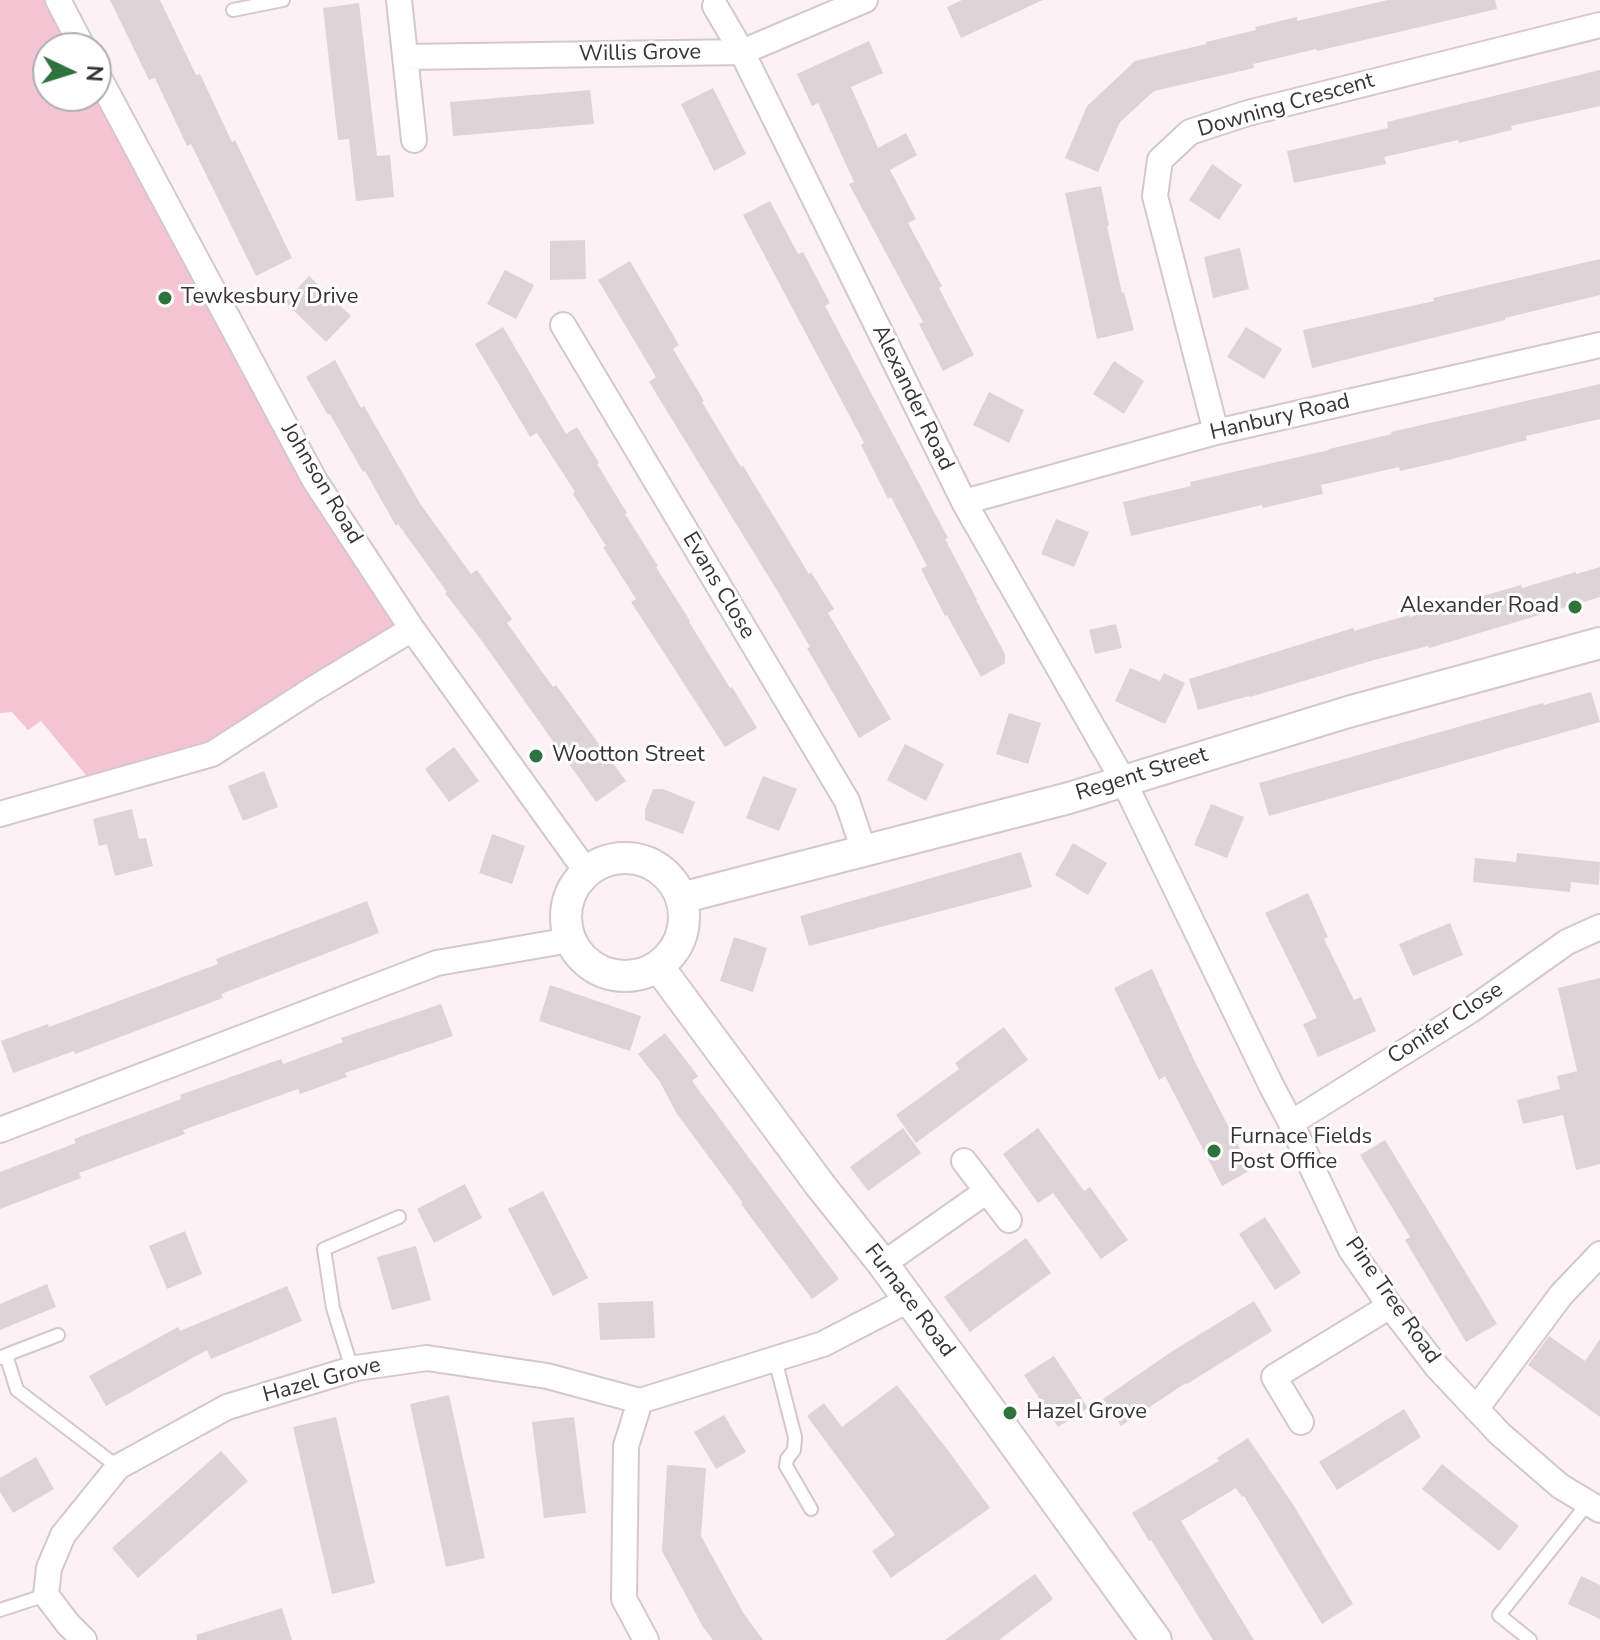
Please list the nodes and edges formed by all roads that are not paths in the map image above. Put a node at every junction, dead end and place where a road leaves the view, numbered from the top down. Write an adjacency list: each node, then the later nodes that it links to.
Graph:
1 (58, 0): 8 (street)
2 (283, 0): 6 (lane)
3 (399, 0): 10 (street)
4 (865, 0): 9 (street, Willis Grove)
5 (715, 6): 9 (street, Alexander Road)
6 (233, 10)
7 (1600, 25): 15 (street, Downing Crescent)
8 (75, 32)
9 (742, 52): 10 (street, Willis Grove); 16 (street, Alexander Road)
10 (405, 57): 12 (street)
11 (112, 102): 17 (street, Johnson Road)
12 (414, 140)
13 (563, 325): 21 (street, Evans Close)
14 (1600, 345): 15 (street, Hanbury Road)
15 (1216, 432): 16 (street, Hanbury Road)
16 (964, 502): 19 (street, Alexander Road)
17 (412, 629): 20 (street); 22 (street, Johnson Road)
18 (1600, 643): 19 (street, Regent Street)
19 (1124, 782): 21 (street, Regent Street); 27 (street, Pine Tree Road)
20 (0, 814)
21 (864, 851): 23 (street, Regent Street)
22 (586, 871): 23 (street); 25 (street)
23 (681, 898): 26 (street)
24 (1600, 927): 27 (street, Conifer Close)
25 (570, 940): 26 (street); 28 (street)
26 (658, 966): 34 (street, Furnace Road)
27 (1291, 1123): 36 (street, Pine Tree Road)
28 (0, 1130)
29 (964, 1161): 30 (street)
30 (987, 1191): 32 (street); 34 (street)
31 (399, 1217): 40 (lane)
32 (1009, 1220)
33 (1600, 1254): 42 (street)
34 (883, 1264): 35 (street, Furnace Road)
35 (908, 1300): 39 (street); 51 (street, Furnace Road)
36 (1390, 1306): 42 (street, Pine Tree Road); 43 (street)
37 (58, 1335): 38 (lane)
38 (3, 1356): 44 (lane)
39 (775, 1359): 41 (street); 46 (lane)
40 (352, 1369): 41 (street, Hazel Grove); 44 (street, Hazel Grove)
41 (640, 1401): 50 (street)
42 (1476, 1409): 45 (street, Pine Tree Road)
43 (1301, 1422)
44 (118, 1467): 47 (street, Hazel Grove)
45 (1594, 1506): 52 (lane)
46 (811, 1509)
47 (46, 1595): 48 (lane); 49 (street)
48 (0, 1610)
49 (84, 1640)
50 (646, 1640)
51 (1156, 1640)
52 (1530, 1640)

